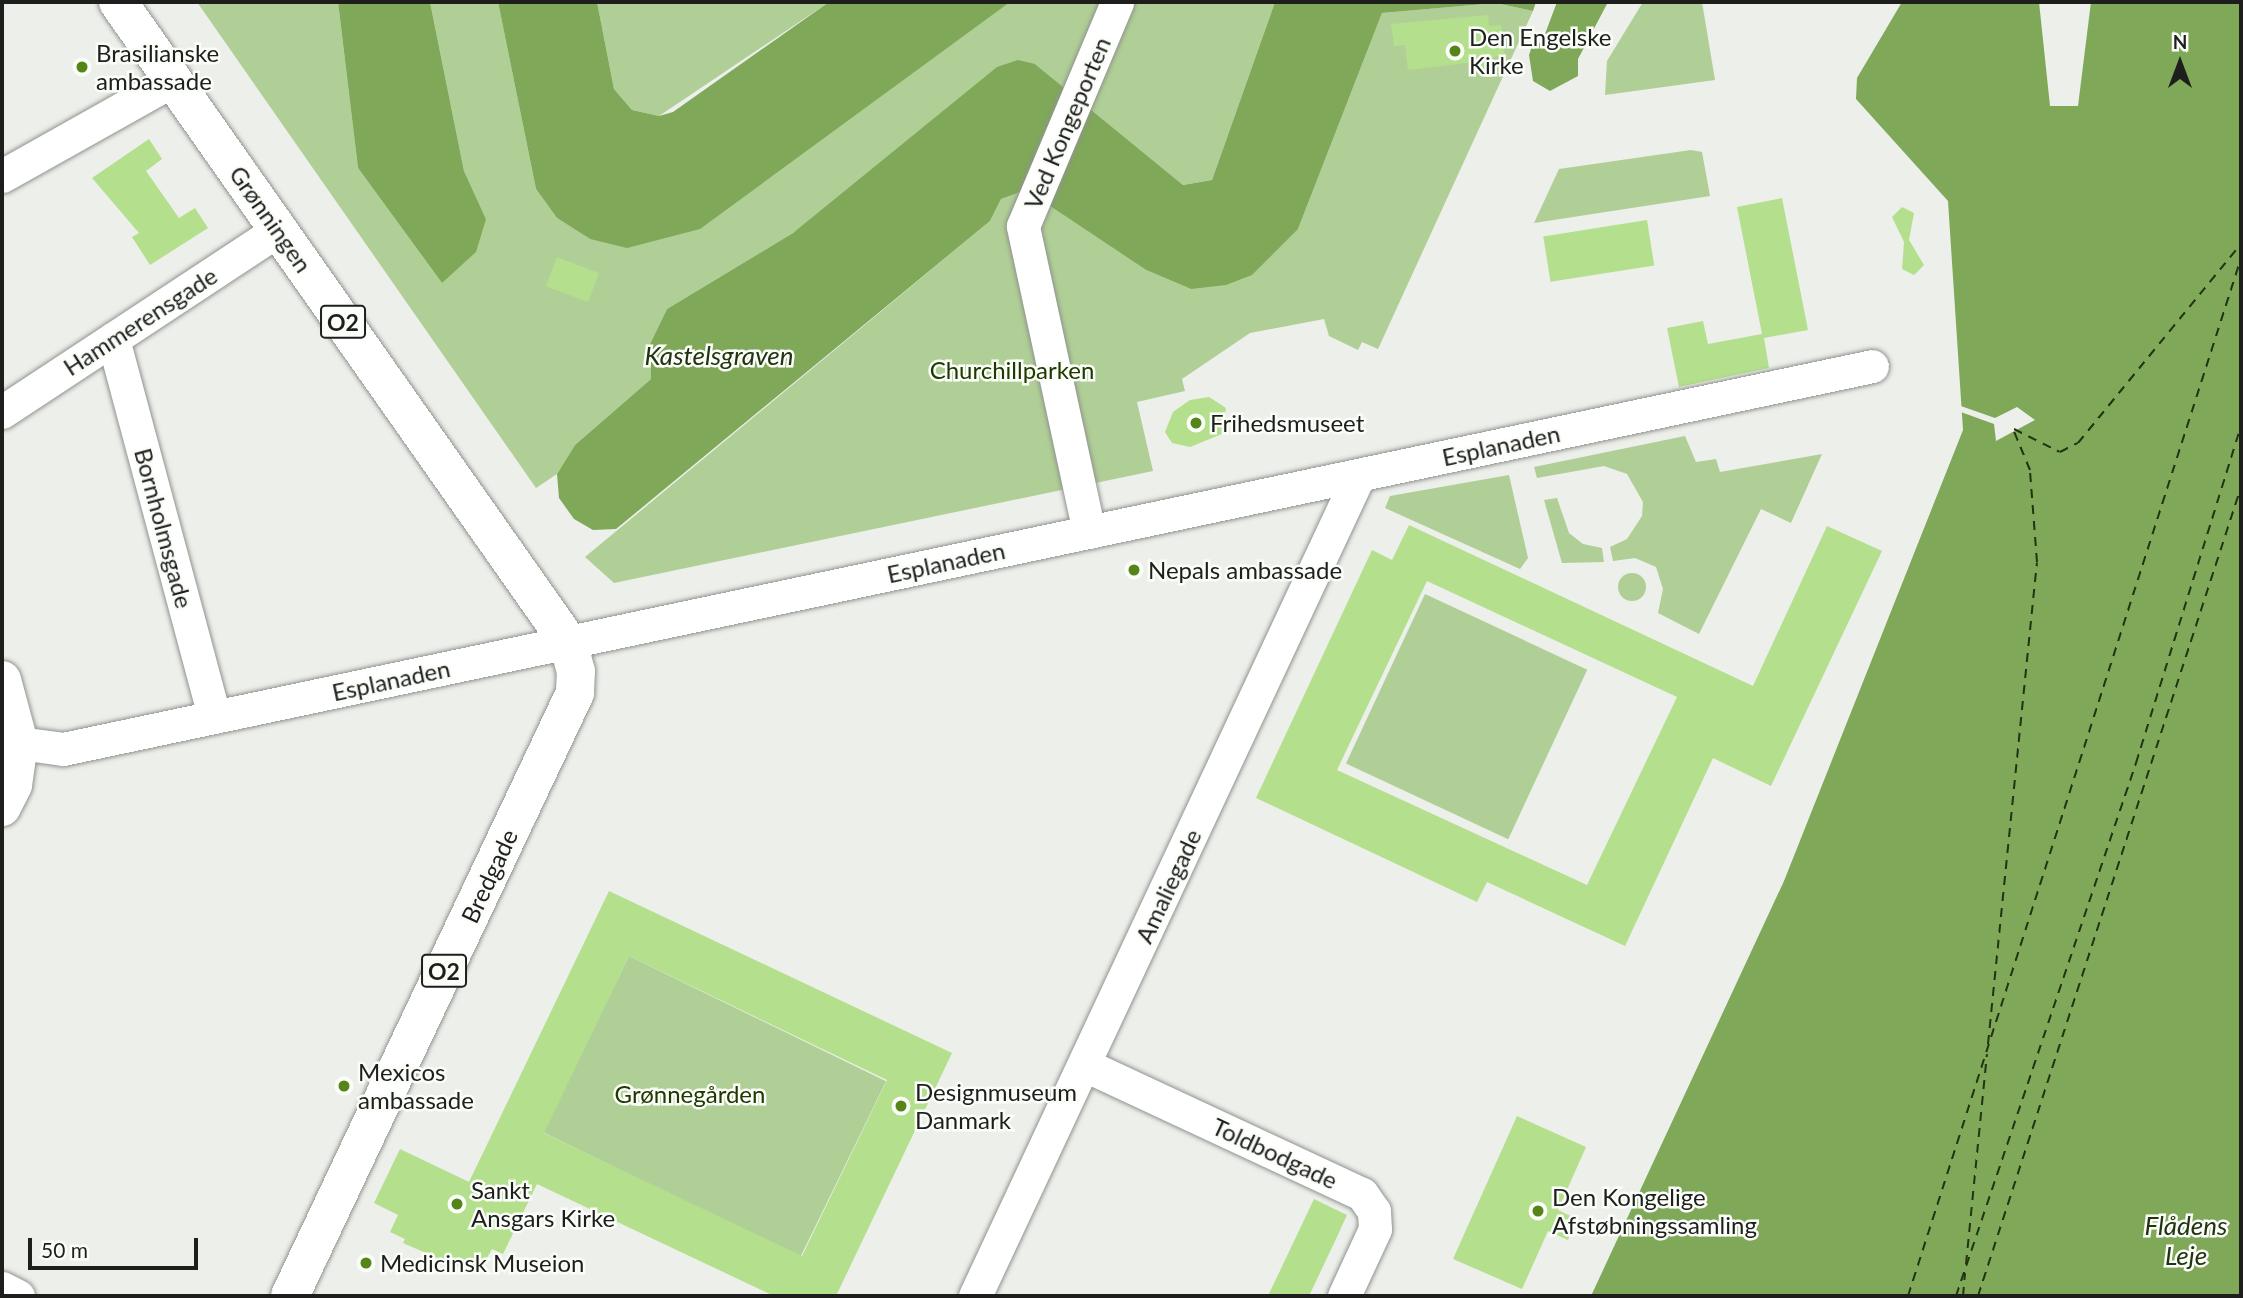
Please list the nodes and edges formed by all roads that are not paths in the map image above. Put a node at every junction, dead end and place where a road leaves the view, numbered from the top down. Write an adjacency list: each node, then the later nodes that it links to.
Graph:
1 (118, 2): 3 (main road, Grønningen / O2)
2 (1117, 2): 10 (street, Ved Kongeporten)
3 (173, 80): 4 (street); 5 (main road, Grønningen / O2)
4 (2, 176)
5 (278, 230): 6 (street, Hammerensgade); 11 (main road, Grønningen / O2)
6 (113, 339): 8 (street, Hammerensgade); 13 (street, Bornholmsgade)
7 (1872, 366): 9 (street, Esplanaden)
8 (2, 411)
9 (1359, 475): 10 (street, Esplanaden); 16 (street, Amaliegade)
10 (1089, 532): 11 (street, Esplanaden)
11 (568, 642): 13 (street, Esplanaden); 19 (main road, Bredgade / O2)
12 (2, 680): 14 (main road)
13 (214, 717): 14 (street, Esplanaden)
14 (10, 737): 15 (main road)
15 (2, 807)
16 (1085, 1065): 20 (street, Amaliegade); 21 (street, Toldbodgade)
17 (2, 1288): 18 (street)
18 (18, 1296)
19 (290, 1296)
20 (975, 1296)
21 (1343, 1296)

